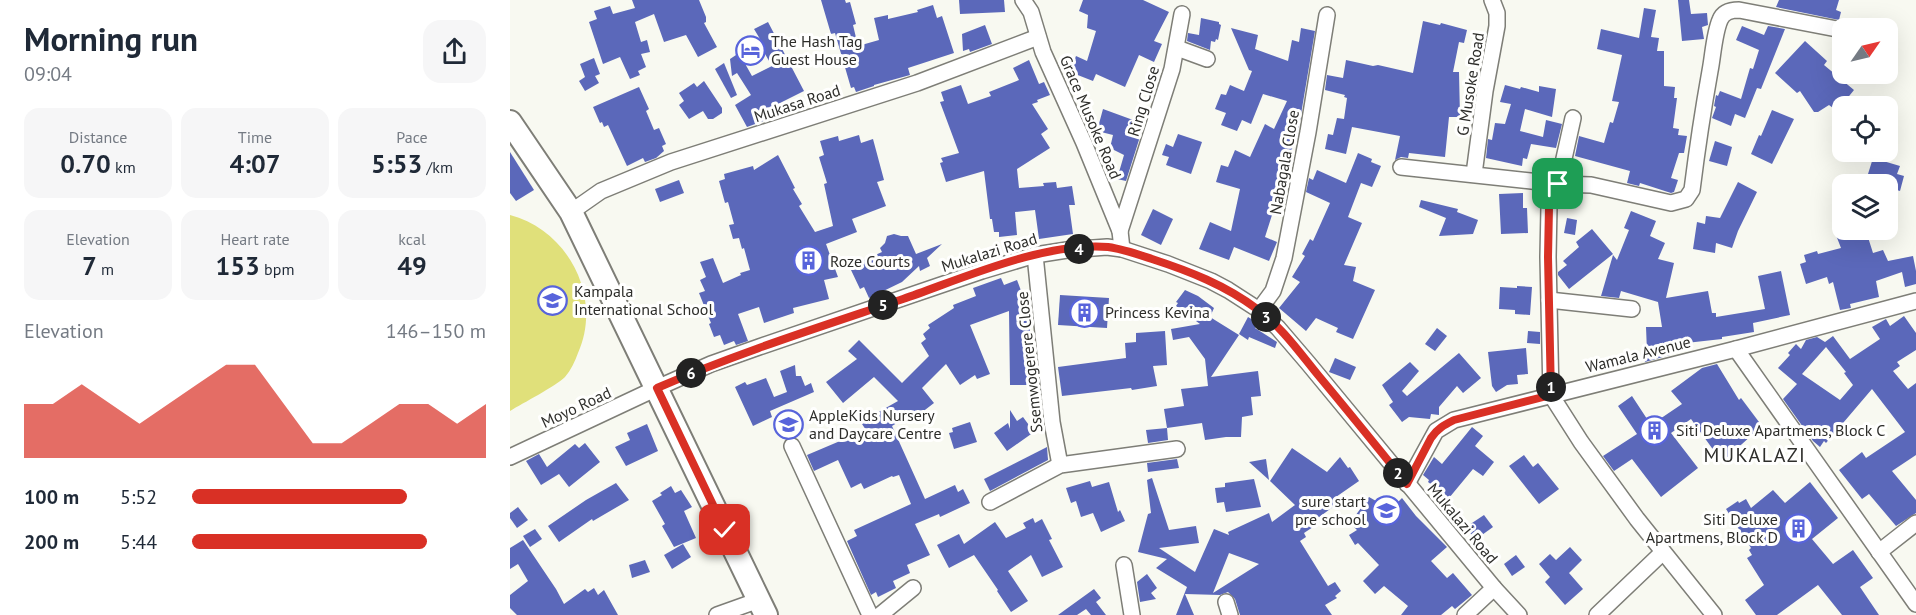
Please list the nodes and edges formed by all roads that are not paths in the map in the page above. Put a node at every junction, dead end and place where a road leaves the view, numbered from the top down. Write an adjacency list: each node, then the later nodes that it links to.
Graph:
1 (1492, 0): 12 (street, G Musoke Road)
2 (1029, 4): 6 (street, Grace Musoke Road)
3 (1182, 14): 7 (street, Ring Close)
4 (1327, 15): 21 (street, Nabagala Close)
5 (1832, 28): 13 (street)
6 (1038, 37): 14 (street, Mukasa Road); 15 (street, Grace Musoke Road)
7 (1177, 48): 8 (street); 15 (street, Ring Close)
8 (1207, 59)
9 (1573, 118): 13 (street)
10 (510, 122): 14 (main road)
11 (1401, 167): 12 (street)
12 (1474, 174): 13 (street)
13 (1558, 184): 18 (street)
14 (571, 212): 23 (main road)
15 (1120, 231): 16 (street, Grace Musoke Road)
16 (1122, 249): 17 (street, Mukalazi Road); 21 (street, Mukalazi Road)
17 (1035, 255): 23 (street, Mukalazi Road); 28 (street, Ssemwogerere Close)
18 (1550, 300): 20 (street); 24 (street)
19 (1916, 301): 22 (street, Wamala Avenue)
20 (1632, 309)
21 (1259, 310): 29 (street, Mukalazi Road)
22 (1736, 349): 24 (street, Wamala Avenue); 33 (street)
23 (657, 388): 27 (street, Moyo Road); 38 (main road)
24 (1551, 395): 29 (street, Wamala Avenue); 32 (street)
25 (792, 446): 40 (street)
26 (1177, 449): 28 (street)
27 (510, 457)
28 (1060, 465): 30 (street)
29 (1407, 484): 36 (street, Mukalazi Road)
30 (990, 502)
31 (1916, 523): 33 (street)
32 (1663, 552): 45 (street); 46 (street)
33 (1879, 552): 37 (street)
34 (1124, 565): 42 (street)
35 (913, 588): 41 (street)
36 (1494, 588): 43 (street); 44 (street, Mukalazi Road)
37 (1916, 604)
38 (762, 608): 39 (street)
39 (717, 615)
40 (870, 615)
41 (880, 615)
42 (1132, 615)
43 (1465, 615)
44 (1519, 615)
45 (1597, 615)
46 (1714, 615)

